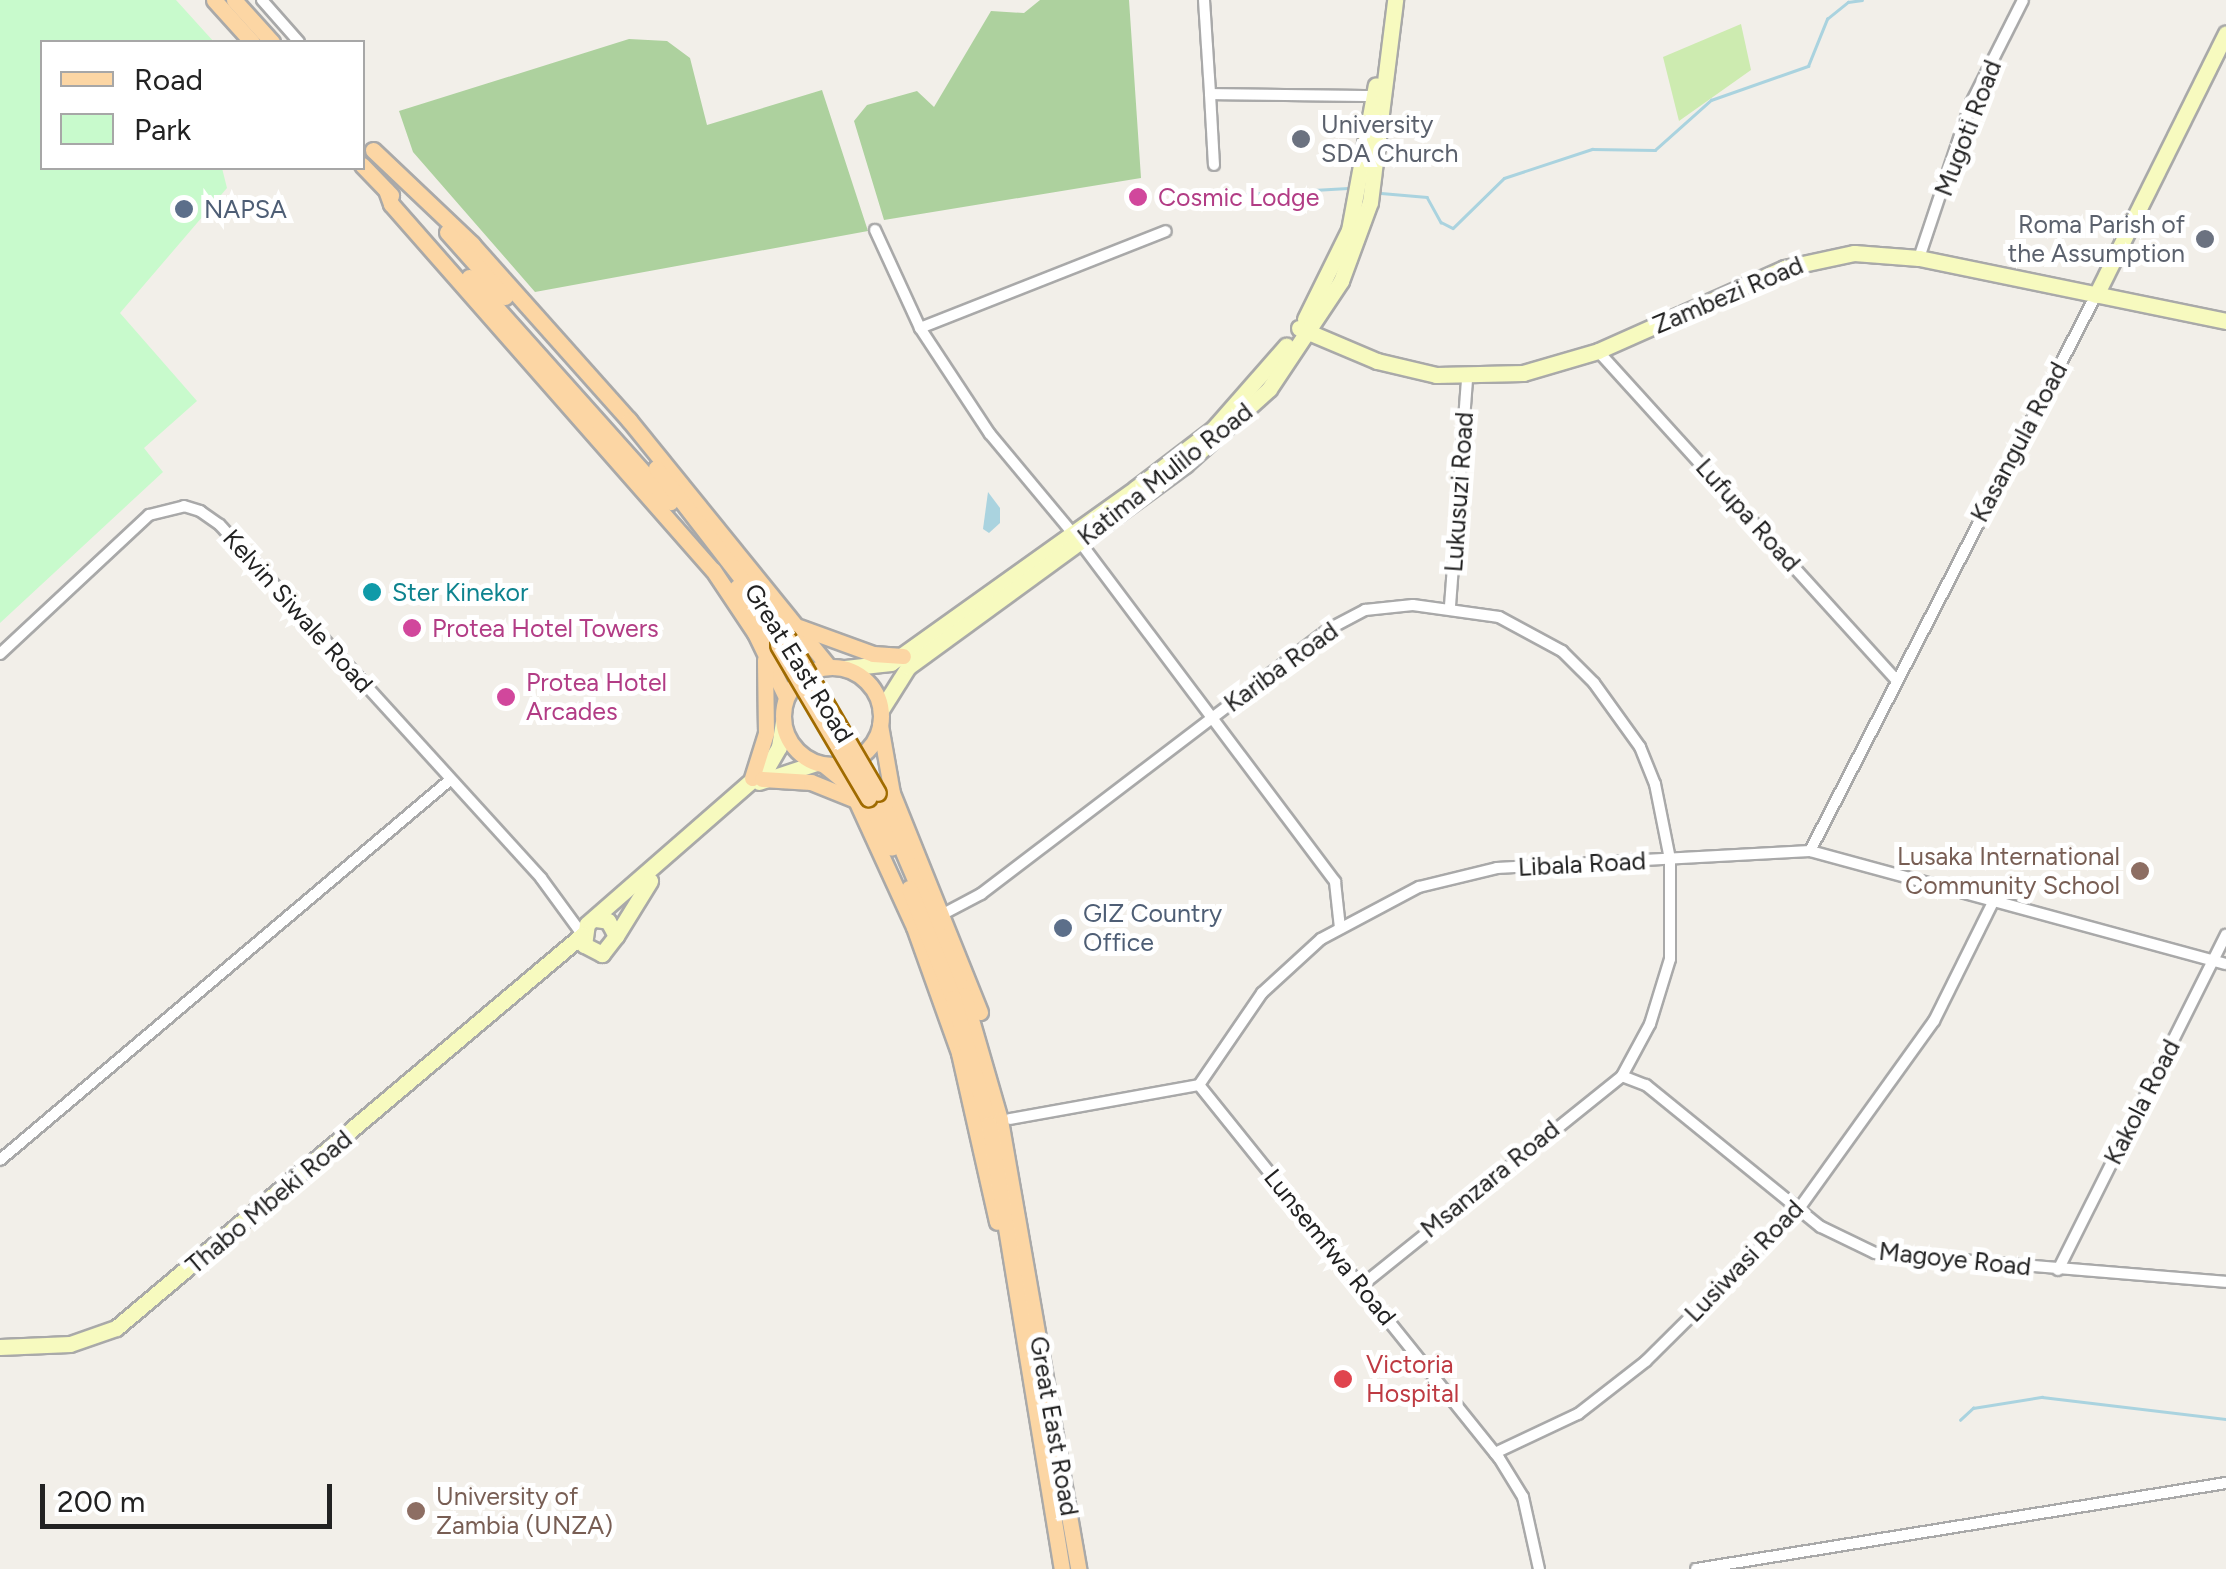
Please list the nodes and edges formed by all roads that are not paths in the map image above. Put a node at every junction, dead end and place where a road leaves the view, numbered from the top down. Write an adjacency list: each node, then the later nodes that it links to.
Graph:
1 (214, 0): 9 (main road)
2 (234, 0): 10 (main road)
3 (262, 0): 11 (street)
4 (1204, 0): 12 (street)
5 (1385, 0): 13 (main road, Katima Mulilo Road)
6 (1395, 0): 13 (main road, Katima Mulilo Road)
7 (2023, 0): 19 (street, Mugoti Road)
8 (2226, 33): 20 (main road, Kasangula Road)
9 (250, 40)
10 (270, 40)
11 (298, 40)
12 (1210, 94): 13 (street); 15 (street)
13 (1380, 96): 23 (main road, Katima Mulilo Road)
14 (368, 144): 28 (main road, Great East Road)
15 (1214, 165)
16 (365, 168): 28 (main road, Great East Road)
17 (875, 230): 22 (street)
18 (1166, 231): 22 (street)
19 (1919, 258): 20 (main road, Zambezi Road); 24 (main road, Zambezi Road)
20 (2096, 295): 21 (main road, Zambezi Road); 32 (street, Kasangula Road)
21 (2226, 322)
22 (920, 328): 26 (street)
23 (1303, 331): 25 (main road, Zambezi Road); 26 (main road, Katima Mulilo Road)
24 (1598, 351): 25 (main road, Zambezi Road); 32 (street, Lufupa Road)
25 (1468, 378): 27 (street, Lukusuzi Road)
26 (1076, 537): 30 (main road, Katima Mulilo Road); 34 (main road, Katima Mulilo Road); 35 (street)
27 (1450, 606): 35 (street, Kariba Road); 42 (street, Kariba Road)
28 (781, 640): 30 (main road); 31 (main road, Great East Road); 33 (main road, Great East Road); 38 (main road); 40 (main road, Great East Road, bridge)
29 (0, 654): 39 (street, Kelvin Siwale Road)
30 (903, 656): 31 (main road, Katima Mulilo Road)
31 (837, 667): 33 (main road); 34 (main road)
32 (1896, 680): 41 (street, Kasangula Road)
33 (786, 698): 36 (main road)
34 (880, 717): 37 (main road); 45 (main road, Great East Road)
35 (1211, 717): 45 (street, Kariba Road); 47 (street)
36 (783, 722): 37 (main road); 38 (main road, Thabo Mbeki Road)
37 (820, 764): 38 (main road, Thabo Mbeki Road); 40 (main road, Great East Road)
38 (757, 779): 40 (main road); 46 (main road, Thabo Mbeki Road); 50 (main road, Thabo Mbeki Road)
39 (450, 780): 44 (street, Kelvin Siwale Road); 58 (street)
40 (868, 798): 62 (main road, Great East Road)
41 (1810, 851): 42 (street, Libala Road); 43 (street, Libala Road)
42 (1670, 860): 47 (street, Libala Road); 55 (street, Kariba Road)
43 (1992, 902): 52 (street, Libala Road); 59 (street, Lusiwasi Road)
44 (566, 905): 46 (street, Kelvin Siwale Road); 48 (street, Kelvin Siwale Road)
45 (944, 912): 57 (main road, Great East Road)
46 (594, 920): 48 (main road, Thabo Mbeki Road); 50 (main road)
47 (1340, 928): 56 (street, Libala Road)
48 (582, 934): 51 (main road); 54 (main road, Thabo Mbeki Road)
49 (2226, 935): 52 (street, Kakola Road)
50 (616, 936): 51 (main road, Thabo Mbeki Road)
51 (595, 954): 54 (main road, Thabo Mbeki Road)
52 (2213, 960): 53 (street, Libala Road); 60 (street, Kakola Road)
53 (2226, 964)
54 (508, 996): 64 (main road, Thabo Mbeki Road)
55 (1622, 1076): 59 (street, Magoye Road); 63 (street, Msanzara Road)
56 (1199, 1085): 57 (street); 63 (street, Lunsemfwa Road)
57 (1010, 1118): 62 (main road, Great East Road)
58 (0, 1160)
59 (1798, 1210): 60 (street, Magoye Road); 65 (street, Lusiwasi Road)
60 (2058, 1270): 61 (street, Magoye Road)
61 (2226, 1282)
62 (1024, 1284): 67 (main road, Great East Road); 68 (main road, Great East Road)
63 (1362, 1286): 65 (street, Lunsemfwa Road)
64 (0, 1347)
65 (1495, 1454): 69 (street, Lunsemfwa Road)
66 (2226, 1484): 70 (street)
67 (1062, 1569)
68 (1078, 1569)
69 (1539, 1569)
70 (1696, 1569)

